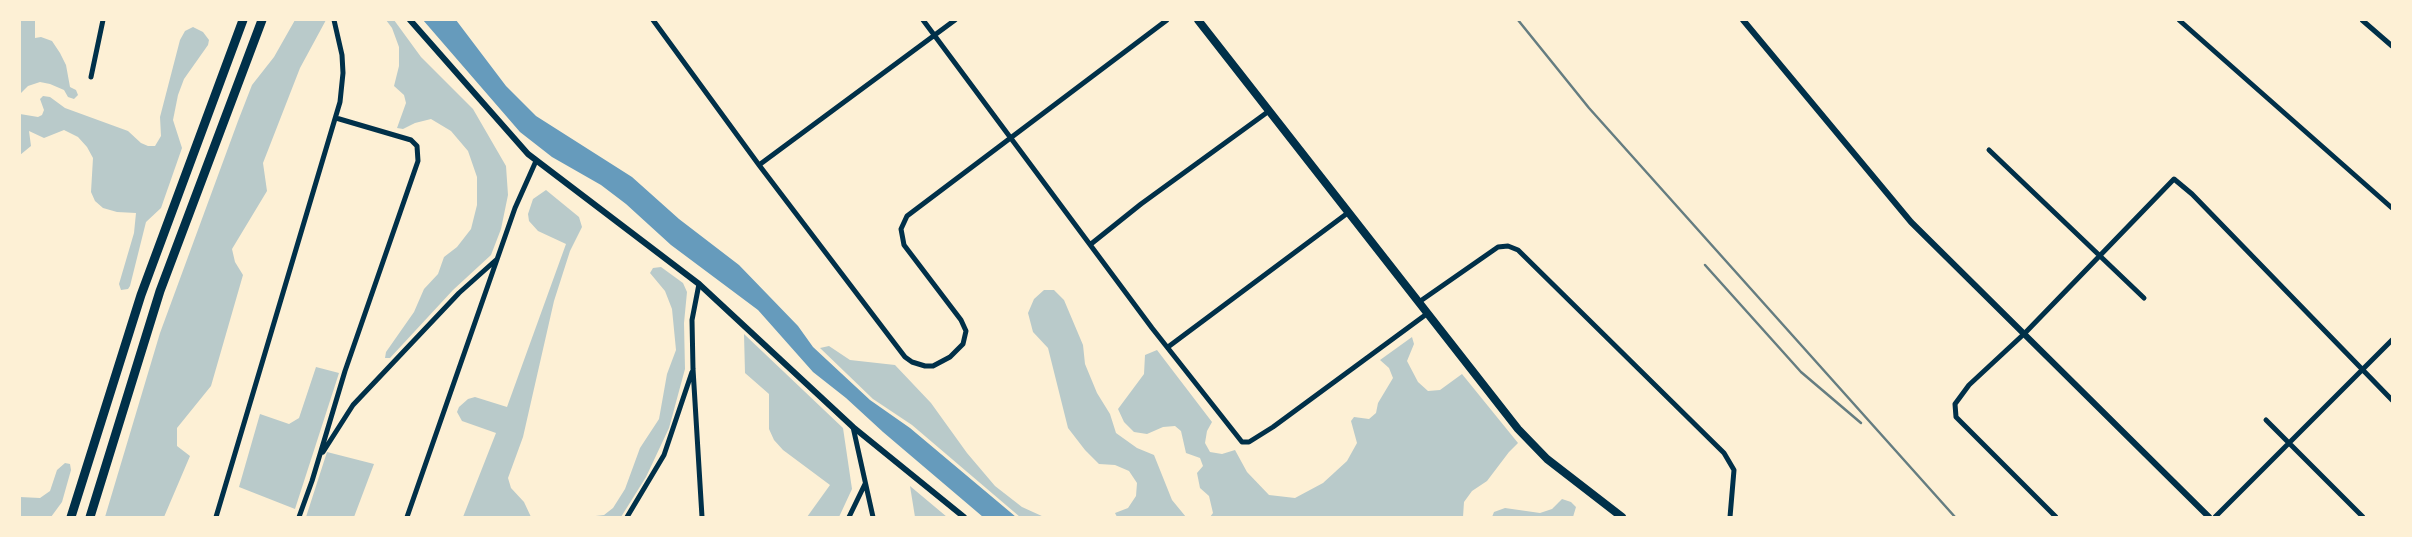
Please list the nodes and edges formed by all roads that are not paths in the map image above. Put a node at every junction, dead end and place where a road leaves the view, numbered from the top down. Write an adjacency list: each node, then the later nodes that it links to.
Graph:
1 (103, 20): 16 (street)
2 (243, 20): 43 (highway)
3 (262, 20): 44 (highway)
4 (334, 20): 18 (street)
5 (410, 20): 21 (street)
6 (653, 20): 22 (street)
7 (923, 20): 14 (street)
8 (955, 20): 14 (street)
9 (1167, 20): 19 (street)
10 (1198, 20): 17 (main road)
11 (1743, 20): 32 (street)
12 (2179, 20): 23 (street)
13 (2362, 20): 15 (street)
14 (935, 35): 19 (street); 22 (street)
15 (2392, 46)
16 (91, 77)
17 (1269, 111): 24 (main road); 25 (street)
18 (336, 118): 41 (street); 45 (street)
19 (1012, 138): 22 (street); 25 (street)
20 (1989, 150): 26 (street)
21 (536, 161): 27 (street); 28 (street)
22 (759, 165)
23 (2392, 208)
24 (1348, 212): 30 (main road); 34 (street)
25 (1091, 244): 34 (street)
26 (2099, 255): 29 (street); 32 (street); 36 (street)
27 (497, 259): 41 (street); 47 (street)
28 (699, 284): 35 (street); 39 (street)
29 (2144, 298)
30 (1420, 302): 31 (main road); 54 (street)
31 (1428, 314): 34 (street); 53 (main road)
32 (2025, 333): 55 (street); 56 (street)
33 (2392, 340): 36 (street)
34 (1168, 347)
35 (693, 369): 48 (street); 49 (street)
36 (2362, 370): 37 (street); 40 (street)
37 (2392, 400)
38 (2266, 420): 40 (street)
39 (852, 427): 42 (street); 52 (street)
40 (2289, 443): 57 (street); 58 (street)
41 (320, 456): 46 (street)
42 (865, 484): 50 (street); 51 (street)
43 (71, 517)
44 (90, 517)
45 (216, 517)
46 (299, 517)
47 (407, 517)
48 (627, 517)
49 (702, 517)
50 (849, 517)
51 (873, 517)
52 (964, 517)
53 (1622, 517)
54 (1730, 517)
55 (2056, 517)
56 (2209, 517)
57 (2215, 517)
58 (2363, 517)

